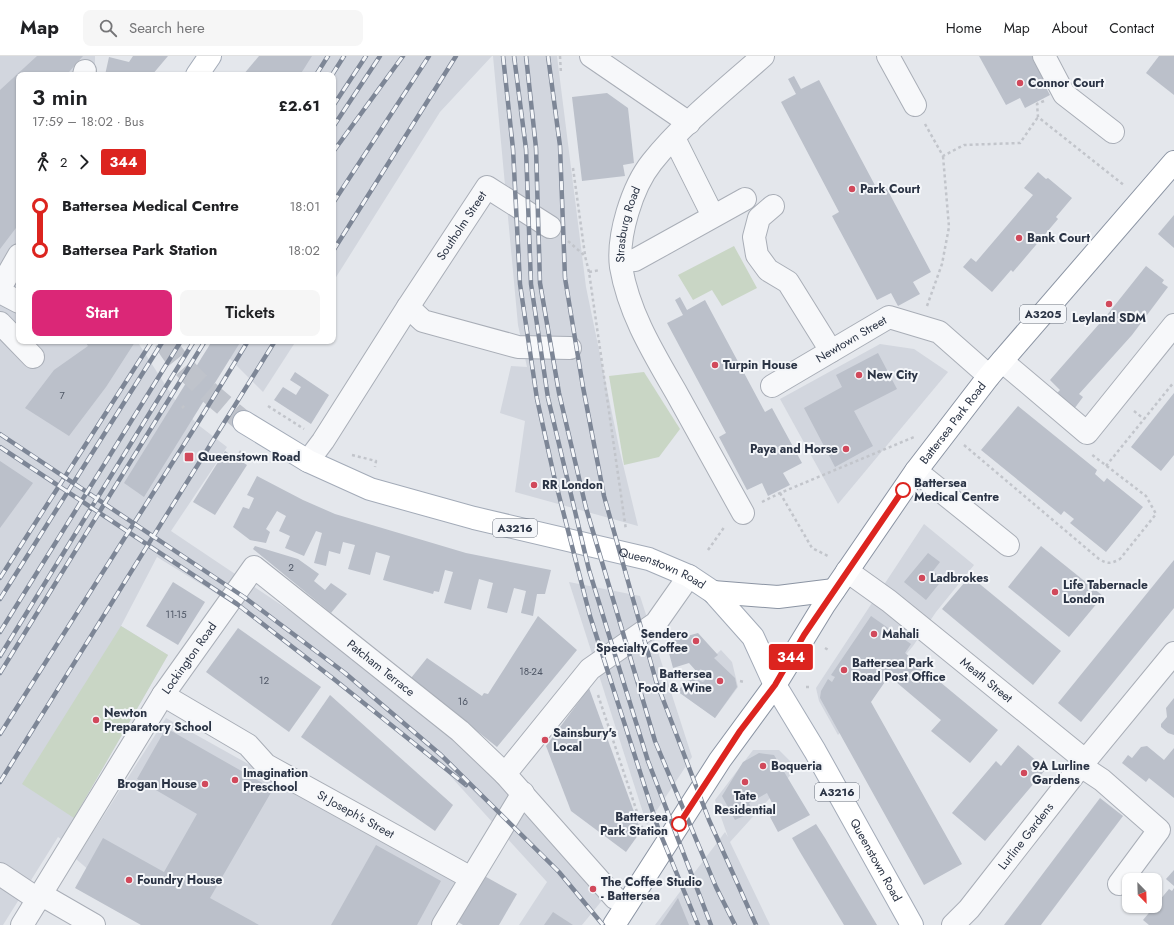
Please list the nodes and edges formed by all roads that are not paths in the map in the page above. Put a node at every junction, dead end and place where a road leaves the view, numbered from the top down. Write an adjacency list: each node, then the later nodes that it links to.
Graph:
1 (210, 56): 6 (main road)
2 (591, 56): 8 (street)
3 (763, 56): 8 (street, Strasburg Road)
4 (888, 56): 7 (street)
5 (1044, 56): 9 (street)
6 (199, 72)
7 (915, 105)
8 (682, 131): 13 (street); 16 (street, Strasburg Road)
9 (1113, 132)
10 (1174, 162): 28 (main road, Battersea Park Road / A3205)
11 (745, 199): 13 (street)
12 (773, 206): 26 (street)
13 (713, 216): 16 (street)
14 (550, 227): 20 (street, Southolm Street)
15 (16, 259): 17 (street)
16 (621, 261): 33 (street, Strasburg Road)
17 (0, 288)
18 (0, 292): 19 (street)
19 (16, 300)
20 (408, 307): 25 (street); 31 (street, Southolm Street)
21 (0, 323): 23 (street)
22 (1174, 325): 28 (street, Newtown Street)
23 (16, 339)
24 (21, 344): 27 (street)
25 (570, 348)
26 (831, 351): 28 (street, Newtown Street); 29 (street, Newtown Street)
27 (33, 356)
28 (996, 369): 32 (main road, Battersea Park Road / A3205)
29 (772, 386)
30 (244, 422): 31 (main road, Queenstown Road / A3216)
31 (308, 460): 37 (main road, Queenstown Road / A3216)
32 (916, 471): 34 (street); 36 (main road, Battersea Park Road / A3205)
33 (743, 513)
34 (1008, 545)
35 (254, 566): 42 (street, Lockington Road); 44 (street, Patcham Terrace)
36 (849, 568): 38 (main road, Battersea Park Road / A3205); 43 (street, Meath Street)
37 (689, 576): 39 (main road, Queenstown Road / A3216); 44 (street)
38 (834, 590): 39 (main road, A3216); 41 (main road, Battersea Park Road / A3205)
39 (713, 592): 41 (main road, Queenstown Road / A3216)
40 (1174, 653): 43 (street, Lurline Gardens)
41 (775, 685): 50 (main road, Battersea Park Road / A3205); 55 (main road, Queenstown Road / A3216)
42 (163, 695): 47 (street, St Joseph's Street); 49 (street, Lockington Road)
43 (1083, 763): 48 (street, Meath Street); 56 (street, Lurline Gardens)
44 (505, 774): 45 (street, Patcham Terrace)
45 (523, 793): 47 (street); 50 (street, Patcham Terrace)
46 (0, 874): 49 (street)
47 (471, 878): 53 (street)
48 (1119, 884)
49 (40, 897): 51 (street, Lockington Road); 52 (street)
50 (627, 904): 54 (main road, Battersea Park Road / A3205)
51 (22, 925)
52 (94, 925)
53 (443, 925)
54 (614, 925)
55 (912, 925)
56 (953, 925)

